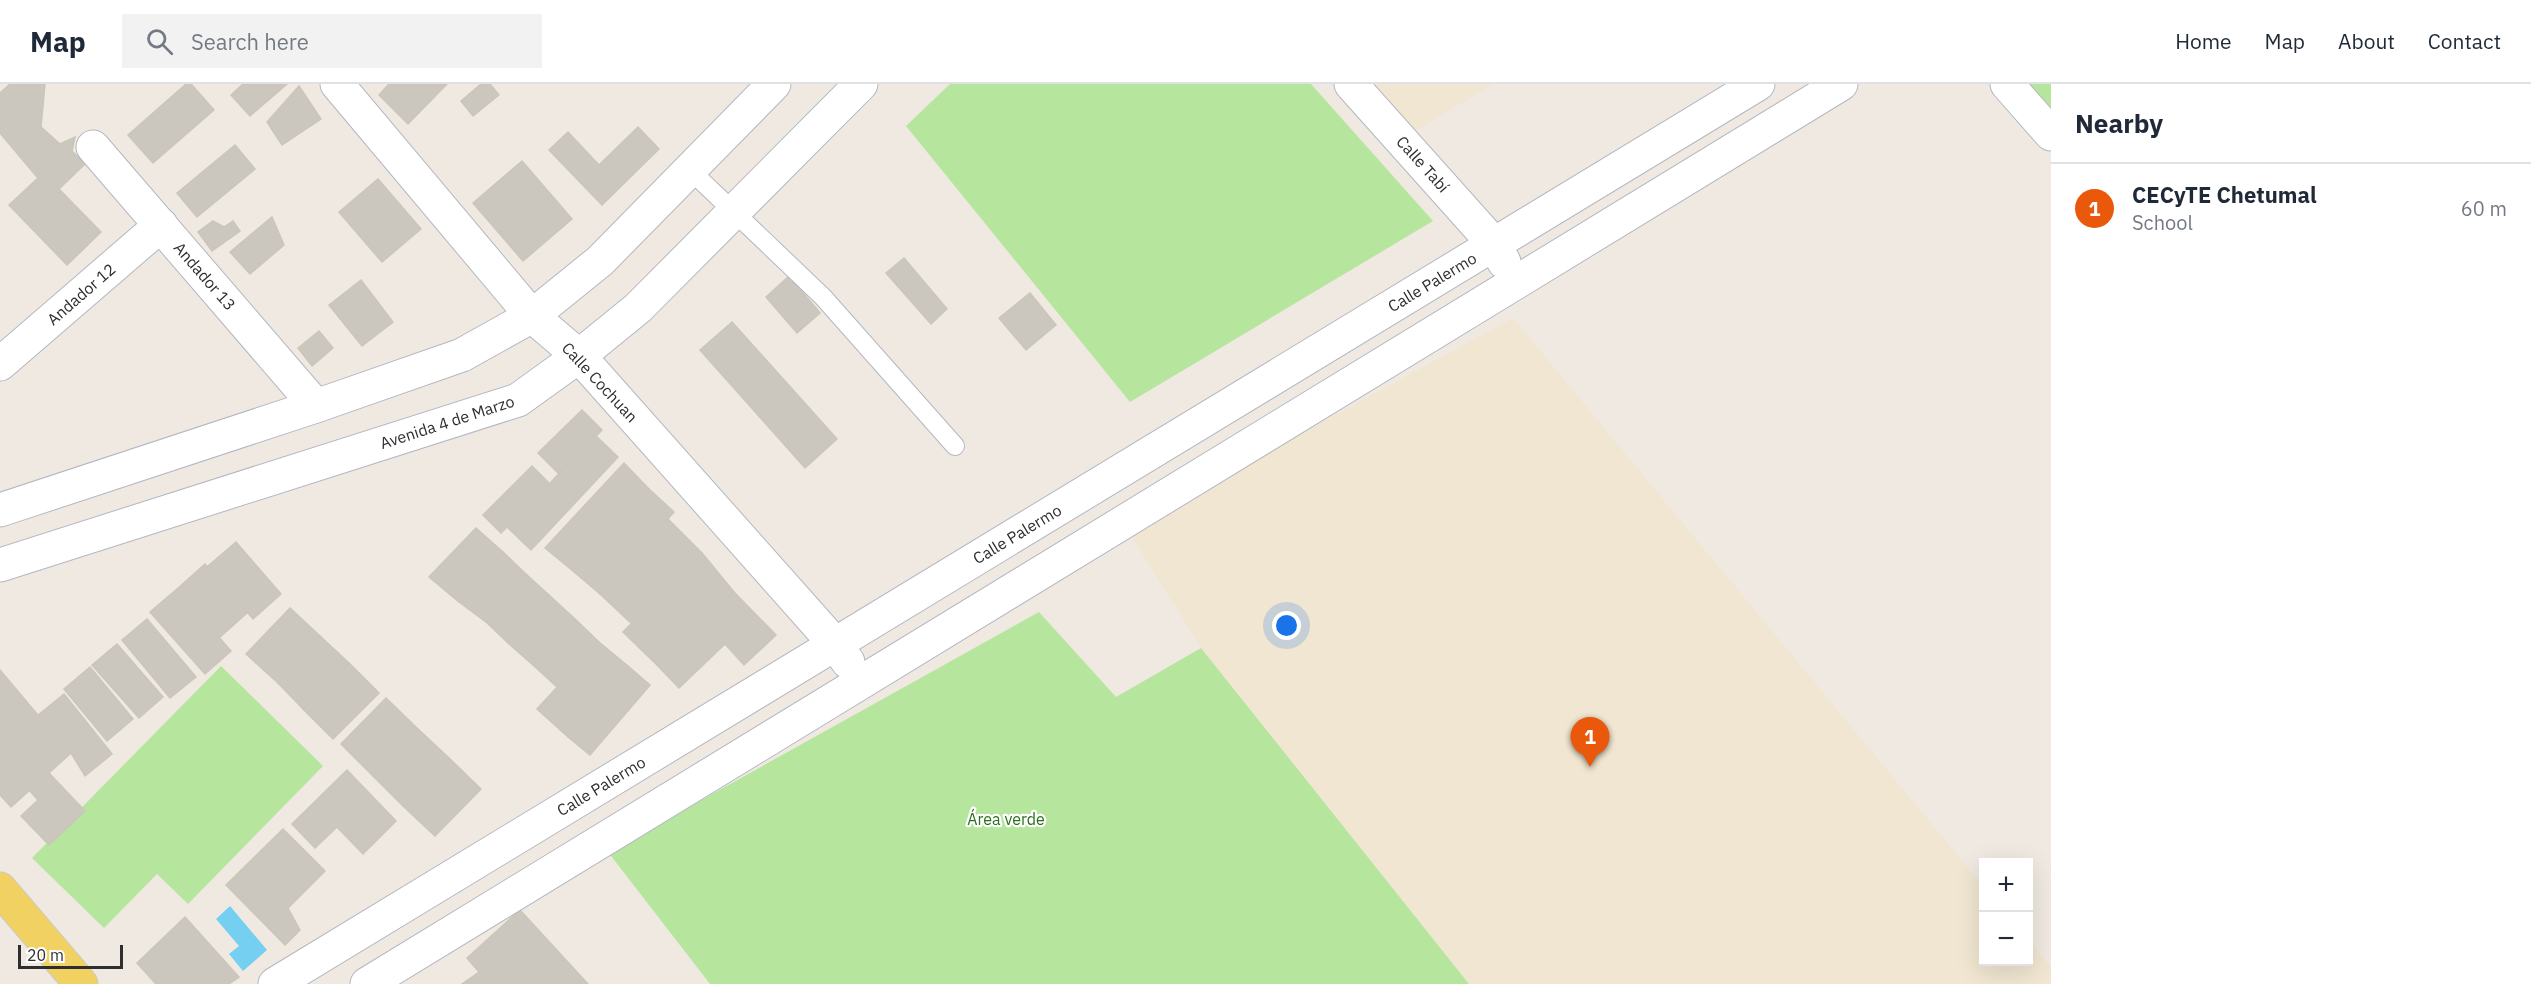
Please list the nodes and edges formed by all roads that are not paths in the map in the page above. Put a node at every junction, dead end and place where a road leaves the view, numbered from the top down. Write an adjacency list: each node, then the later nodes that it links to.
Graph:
1 (337, 84): 15 (street, Calle Cochuan)
2 (774, 84): 10 (street)
3 (861, 84): 11 (street, Avenida 4 de Marzo)
4 (1351, 84): 13 (street, Calle Tabí)
5 (1758, 84): 13 (street, Calle Palermo)
6 (1841, 84): 14 (street)
7 (2007, 84): 8 (street)
8 (2051, 134)
9 (93, 147): 12 (street, Andador 13)
10 (690, 170): 11 (lane); 15 (street)
11 (733, 213): 16 (street, Avenida 4 de Marzo); 19 (lane)
12 (161, 225): 17 (street, Andador 12); 18 (street, Andador 13)
13 (1494, 244): 14 (street, Calle Tabí); 22 (street, Calle Palermo)
14 (1516, 283): 23 (street)
15 (531, 316): 16 (street, Calle Cochuan); 18 (street)
16 (579, 356): 21 (street, Avenida 4 de Marzo); 22 (street, Calle Cochuan)
17 (0, 364)
18 (316, 406): 20 (street)
19 (955, 446)
20 (0, 510)
21 (0, 565)
22 (835, 644): 23 (street, Calle Cochuan); 26 (street, Calle Palermo)
23 (862, 681): 27 (street)
24 (0, 889): 25 (main road)
25 (81, 984)
26 (275, 984)
27 (367, 984)

